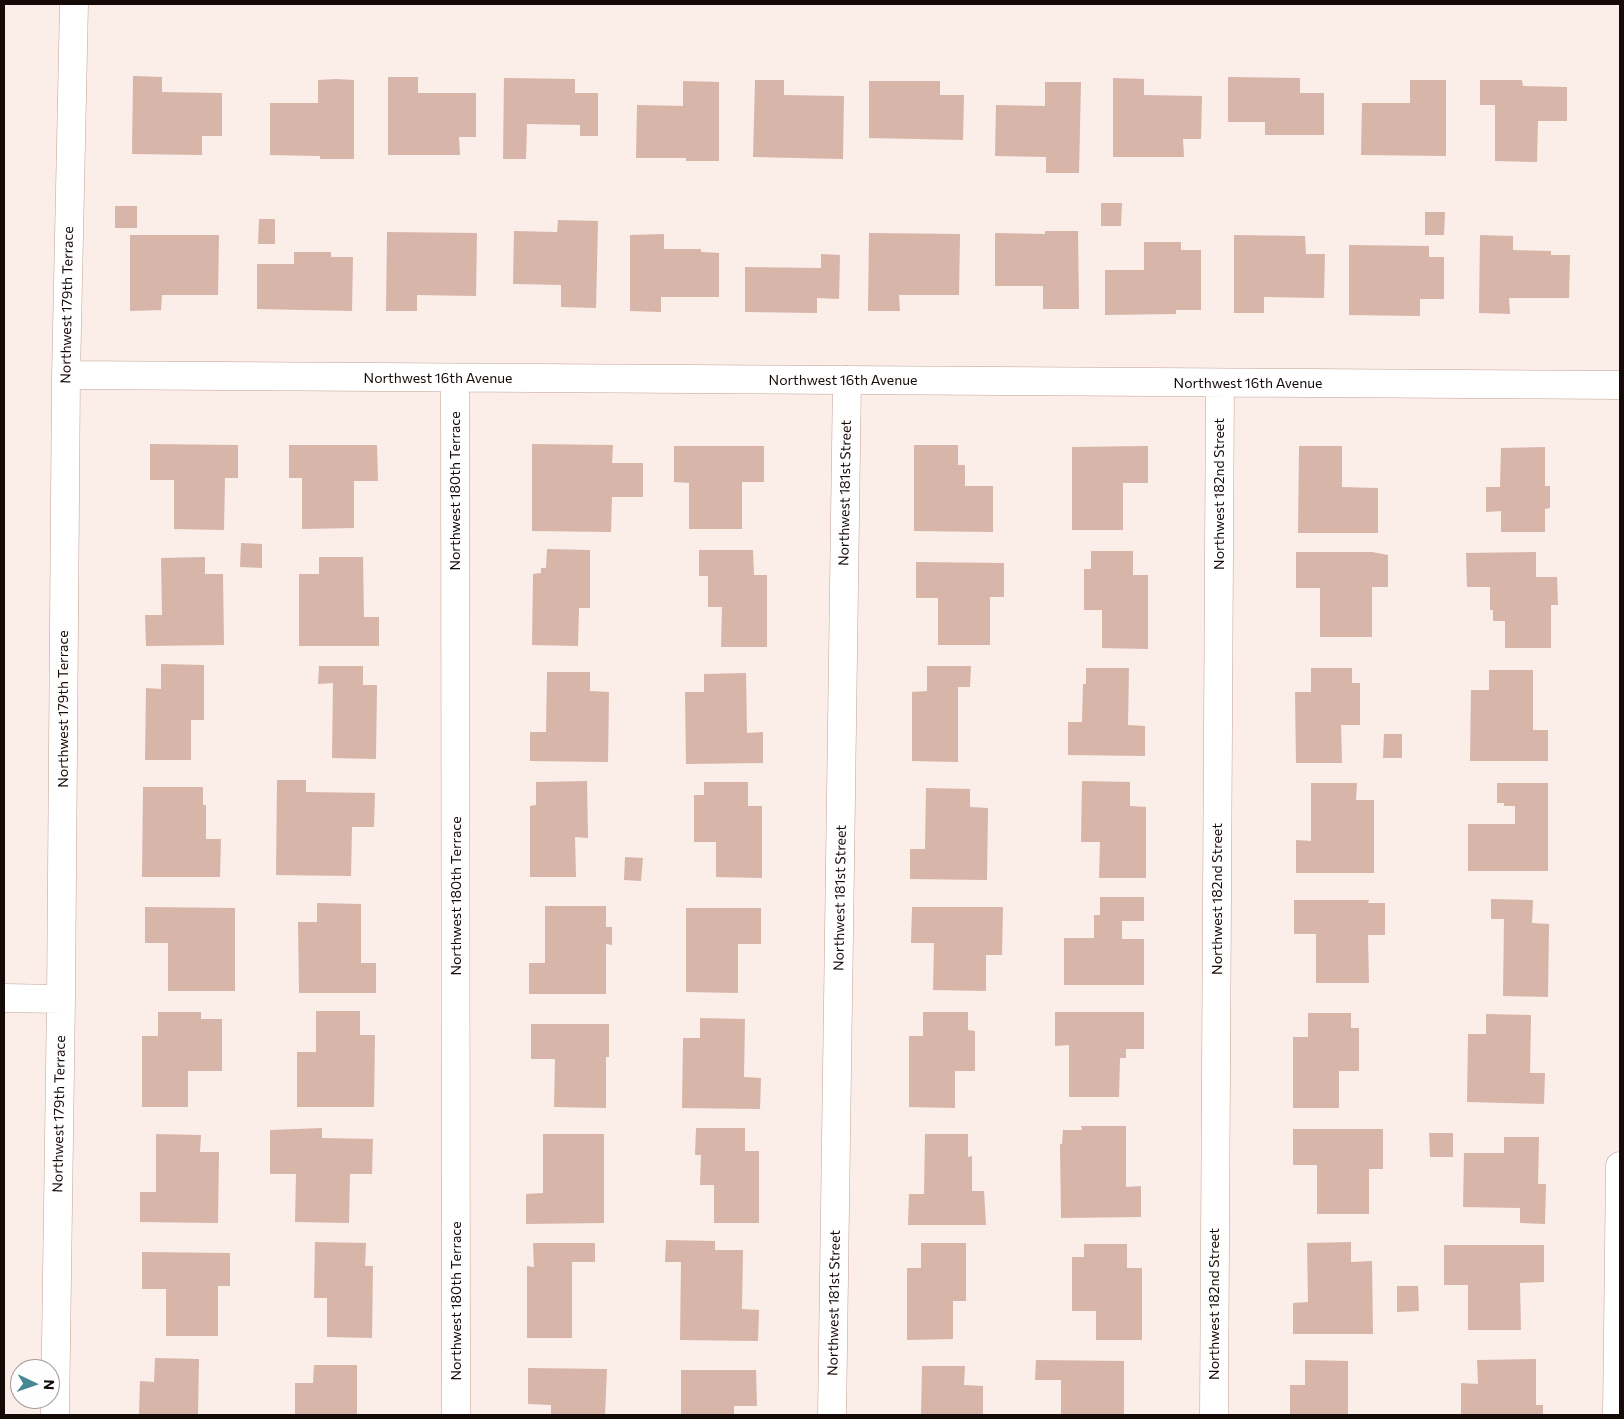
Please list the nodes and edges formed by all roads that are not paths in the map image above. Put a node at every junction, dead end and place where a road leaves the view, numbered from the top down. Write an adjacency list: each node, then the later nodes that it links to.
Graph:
1 (74, 4): 2 (street, Northwest 179th Terrace)
2 (66, 375): 3 (street, Northwest 16th Avenue); 8 (street, Northwest 179th Terrace)
3 (455, 378): 4 (street, Northwest 16th Avenue); 11 (street, Northwest 180th Terrace)
4 (847, 380): 5 (street, Northwest 16th Avenue); 12 (street, Northwest 181st Street)
5 (1220, 383): 6 (street, Northwest 16th Avenue); 13 (street, Northwest 182nd Street)
6 (1620, 385)
7 (4, 998): 8 (street)
8 (61, 999): 10 (street, Northwest 179th Terrace)
9 (1620, 1166): 14 (street)
10 (55, 1415)
11 (456, 1415)
12 (832, 1415)
13 (1214, 1415)
14 (1617, 1415)

